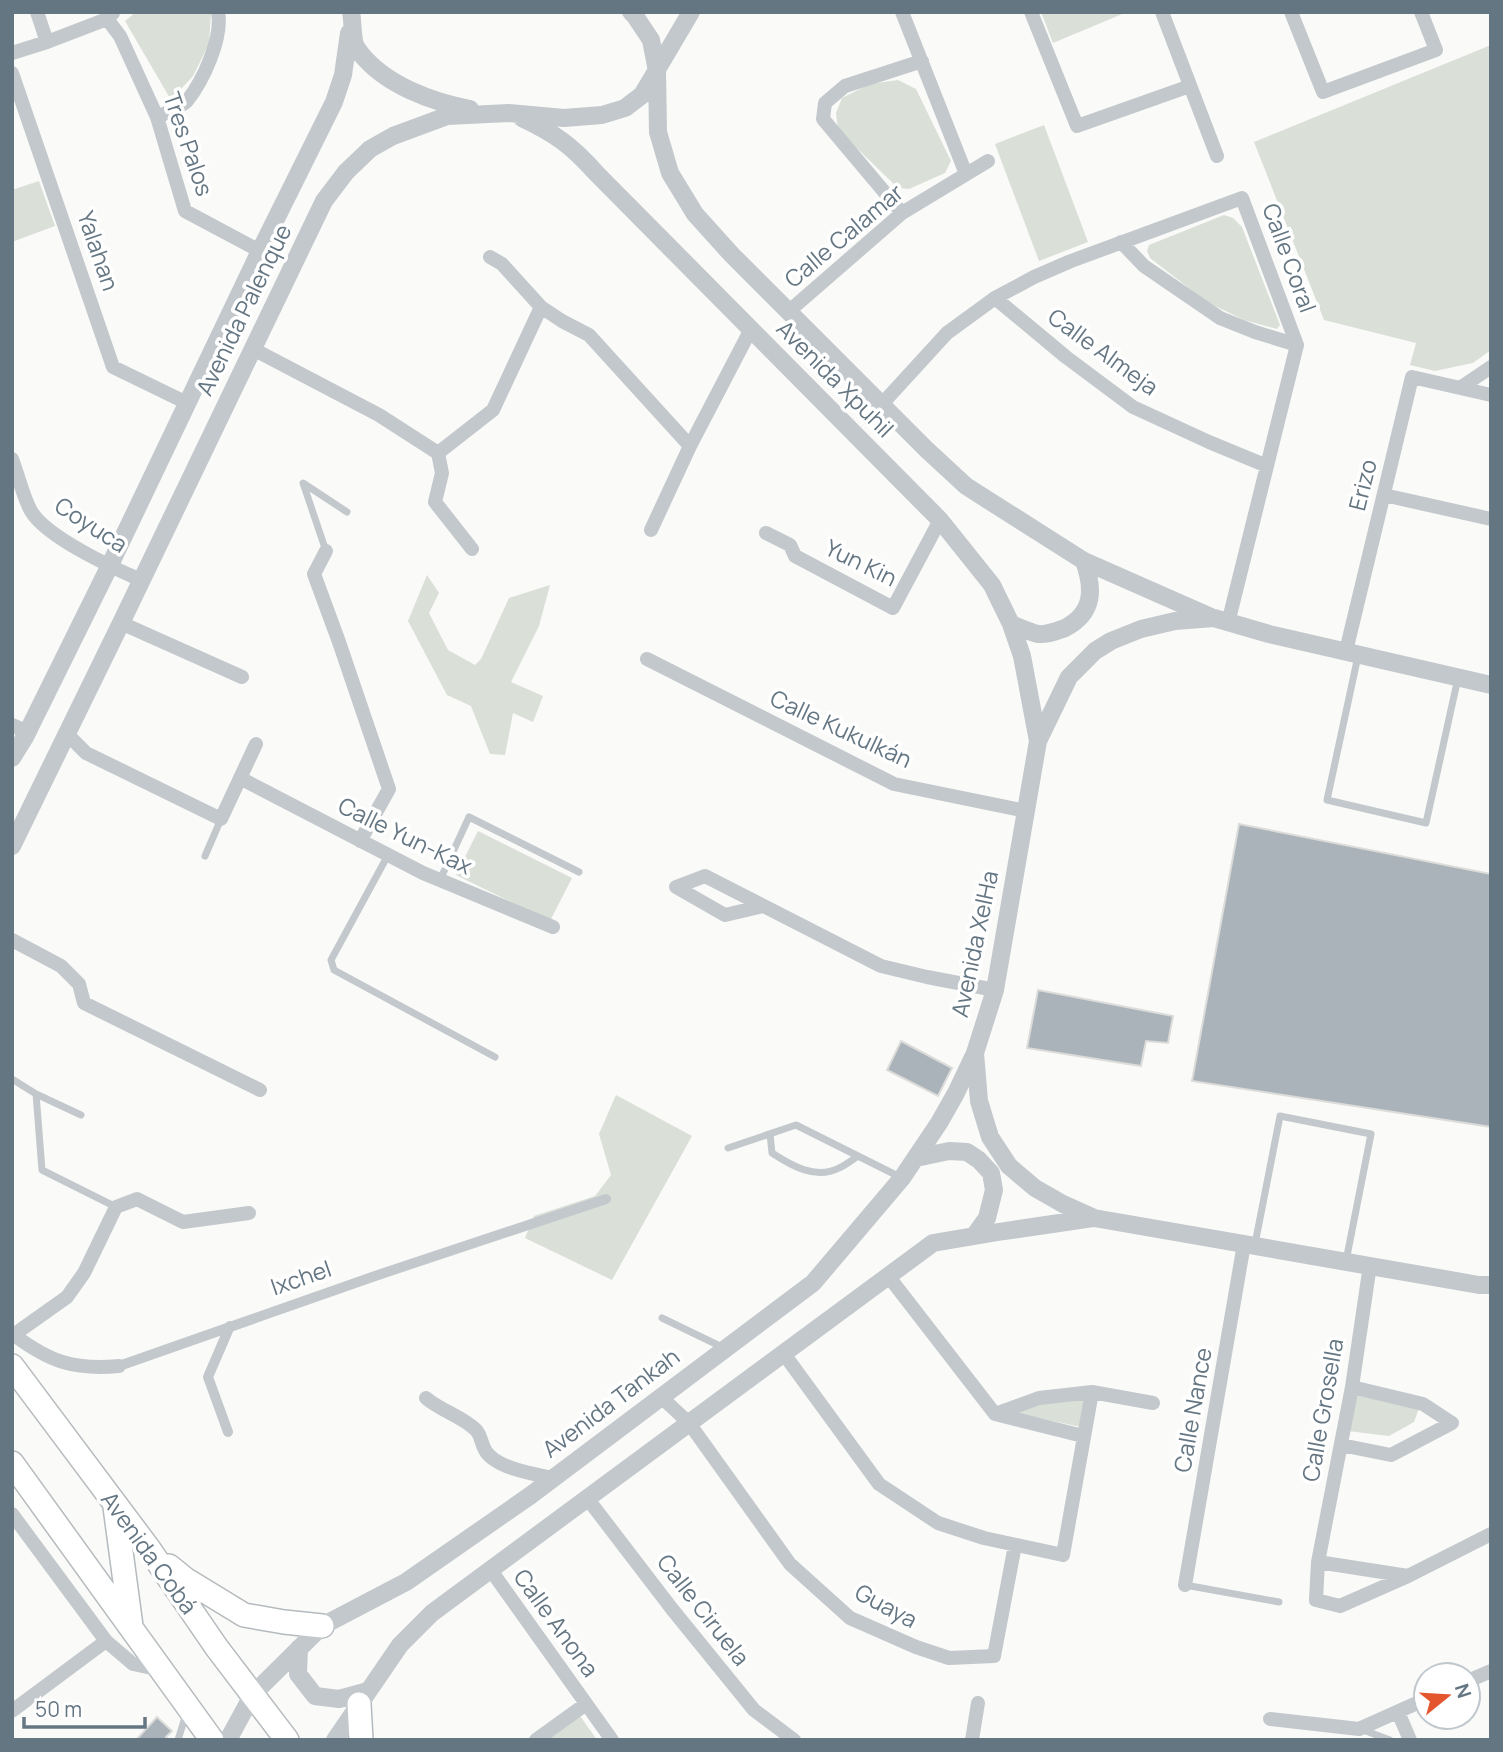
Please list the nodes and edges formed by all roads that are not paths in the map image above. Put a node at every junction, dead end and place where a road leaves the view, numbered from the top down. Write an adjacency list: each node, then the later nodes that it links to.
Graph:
1 (37, 12): 12 (street)
2 (218, 12): 19 (street)
3 (631, 12): 15 (street, Avenida Xpuhil)
4 (691, 12): 15 (street, Avenida Palenque)
5 (902, 12): 14 (street)
6 (1031, 12): 17 (street)
7 (1162, 12): 17 (street)
8 (1291, 12): 9 (street)
9 (1421, 12)
10 (352, 14): 18 (street); 25 (street, Avenida Palenque)
11 (111, 15): 12 (street); 19 (street, Tres Palos)
12 (47, 42): 13 (street)
13 (12, 53)
14 (922, 61): 22 (street); 23 (street)
15 (657, 71): 18 (street, Avenida Palenque); 29 (street, Avenida Xpuhil)
16 (12, 73): 36 (street, Yalahan)
17 (1190, 86): 20 (street)
18 (509, 113): 30 (street, Avenida Xpuhil); 32 (street, Avenida Palenque)
19 (157, 117): 25 (street, Tres Palos)
20 (1217, 156)
21 (988, 161): 22 (street, Calle Calamar)
22 (966, 174): 23 (street, Calle Calamar)
23 (902, 213): 29 (street, Calle Calamar)
24 (1121, 242): 27 (street, Calle Coral); 31 (street); 31 (street, Calle Coral)
25 (260, 251): 36 (street, Avenida Palenque)
26 (490, 257): 28 (street)
27 (995, 298): 37 (street, Calle Coral); 41 (street, Calle Almeja)
28 (541, 307): 38 (street); 39 (street)
29 (788, 312): 37 (street, Avenida Xpuhil)
30 (751, 329): 38 (street); 45 (street, Avenida Xpuhil)
31 (1297, 345): 41 (street, Calle Coral)
32 (253, 349): 39 (street); 52 (street, Avenida Palenque)
33 (1491, 367): 34 (street)
34 (1460, 388): 35 (street, Erizo); 42 (street, Erizo)
35 (1491, 395)
36 (187, 403): 51 (street, Avenida Palenque)
37 (882, 404): 50 (street, Avenida Xpuhil)
38 (690, 446): 46 (street)
39 (438, 453): 48 (street)
40 (12, 459): 51 (street, Coyuca)
41 (1267, 466): 53 (street, Calle Coral)
42 (1384, 495): 44 (street); 56 (street, Erizo)
43 (347, 512): 49 (lane)
44 (1491, 519)
45 (940, 520): 47 (street, Yun Kin); 55 (street, Avenida Xpuhil)
46 (651, 530)
47 (766, 533)
48 (472, 549)
49 (326, 551): 69 (street)
50 (1084, 561): 53 (street, Avenida Xpuhil); 55 (street)
51 (109, 567): 52 (street, Coyuca); 61 (street, Avenida Palenque)
52 (141, 580): 54 (street, Avenida Palenque)
53 (1221, 621): 56 (street, Avenida XelHa); 63 (street, Avenida XelHa)
54 (121, 623): 58 (street); 62 (street, Avenida Palenque)
55 (1011, 624): 63 (street, Avenida Xpuhil)
56 (1352, 653): 59 (street, Avenida XelHa); 59 (lane)
57 (647, 659): 67 (street, Calle Kukulkán)
58 (242, 677)
59 (1458, 677): 60 (street, Avenida XelHa)
60 (1491, 685)
61 (18, 731): 65 (street, Avenida Palenque)
62 (67, 734): 68 (street); 70 (street, Avenida Palenque)
63 (1038, 741): 67 (street, Avenida XelHa)
64 (256, 744): 66 (street)
65 (12, 758)
66 (240, 778): 68 (street); 69 (street, Calle Yun-Kax)
67 (1027, 811): 78 (street, Avenida XelHa)
68 (221, 819): 72 (lane)
69 (360, 841): 71 (street, Calle Yun-Kax)
70 (12, 846)
71 (388, 855): 74 (street, Calle Yun-Kax); 80 (lane)
72 (205, 856)
73 (579, 872): 74 (lane)
74 (440, 880): 76 (street, Calle Yun-Kax)
75 (763, 905): 75 (street); 78 (street)
76 (553, 927)
77 (12, 940): 82 (street)
78 (995, 990): 79 (street, Avenida XelHa)
79 (975, 1053): 88 (street, Avenida Tankah); 93 (street, Avenida XelHa)
80 (495, 1057)
81 (12, 1079): 83 (lane)
82 (260, 1090)
83 (36, 1094): 84 (lane); 91 (lane)
84 (81, 1115)
85 (770, 1134): 86 (lane); 87 (lane); 87 (lane)
86 (728, 1148)
87 (858, 1156): 89 (lane)
88 (916, 1157): 89 (street, Avenida Tankah); 94 (street)
89 (902, 1178): 103 (street, Avenida Tankah)
90 (606, 1199): 101 (street, Ixchel)
91 (116, 1208): 92 (street); 102 (street)
92 (250, 1213)
93 (1094, 1218): 94 (street); 95 (street, Avenida XelHa)
94 (974, 1236): 98 (street)
95 (1249, 1245): 96 (street, Avenida XelHa); 96 (lane); 128 (street, Calle Nance)
96 (1346, 1261): 97 (street, Avenida XelHa)
97 (1370, 1265): 99 (street, Avenida XelHa); 107 (street, Calle Grosella)
98 (889, 1276): 104 (street); 112 (street)
99 (1487, 1287)
100 (662, 1318): 103 (lane)
101 (230, 1326): 106 (street, Ixchel); 114 (street)
102 (13, 1335): 106 (street, Ixchel)
103 (725, 1348): 109 (street, Avenida Tankah)
104 (784, 1354): 113 (street); 123 (street)
105 (12, 1366): 120 (main road, Avenida Cobá)
106 (119, 1366)
107 (1352, 1387): 116 (street, Calle Grosella); 116 (street)
108 (1092, 1392): 111 (street); 112 (street); 115 (street)
109 (660, 1396): 113 (street); 118 (street, Avenida Tankah)
110 (426, 1398): 118 (street)
111 (1153, 1404)
112 (995, 1414): 115 (street)
113 (689, 1423): 119 (street); 123 (street, Guaya)
114 (228, 1432)
115 (1083, 1436): 123 (street)
116 (1341, 1445): 125 (street, Calle Grosella)
117 (12, 1463): 131 (main road)
118 (553, 1478): 130 (street, Avenida Tankah)
119 (587, 1498): 126 (street); 153 (street, Calle Ciruela)
120 (115, 1505): 124 (main road, Avenida Cobá); 131 (main road)
121 (12, 1514): 132 (street)
122 (1491, 1534): 127 (street, Calle Grosella)
123 (1015, 1545)
124 (149, 1549): 130 (main road); 135 (main road, Avenida Cobá)
125 (1318, 1562): 127 (street); 127 (street, Calle Grosella)
126 (489, 1569): 136 (street); 138 (street, Calle Anona)
127 (1408, 1576)
128 (1185, 1585): 129 (lane)
129 (1279, 1602)
130 (322, 1626): 133 (street, Avenida Tankah)
131 (131, 1629): 134 (main road)
132 (106, 1642): 134 (street); 141 (street)
133 (299, 1648): 135 (street, Avenida Tankah); 136 (street)
134 (162, 1670): 140 (main road)
135 (253, 1694): 147 (street, Avenida Tankah); 148 (main road, Avenida Cobá)
136 (364, 1697): 149 (street); 150 (main road)
137 (978, 1703): 154 (street)
138 (586, 1704): 151 (street, Calle Anona); 152 (street, Calle Anona)
139 (1412, 1706): 142 (street)
140 (188, 1707): 145 (lane); 146 (main road)
141 (12, 1711)
142 (1398, 1712): 144 (street); 156 (street)
143 (1270, 1720): 144 (street)
144 (1359, 1729): 155 (lane)
145 (178, 1740)
146 (212, 1740)
147 (228, 1740)
148 (287, 1740)
149 (335, 1740)
150 (361, 1740)
151 (536, 1740)
152 (612, 1740)
153 (794, 1740)
154 (972, 1740)
155 (1391, 1740)
156 (1410, 1740)

